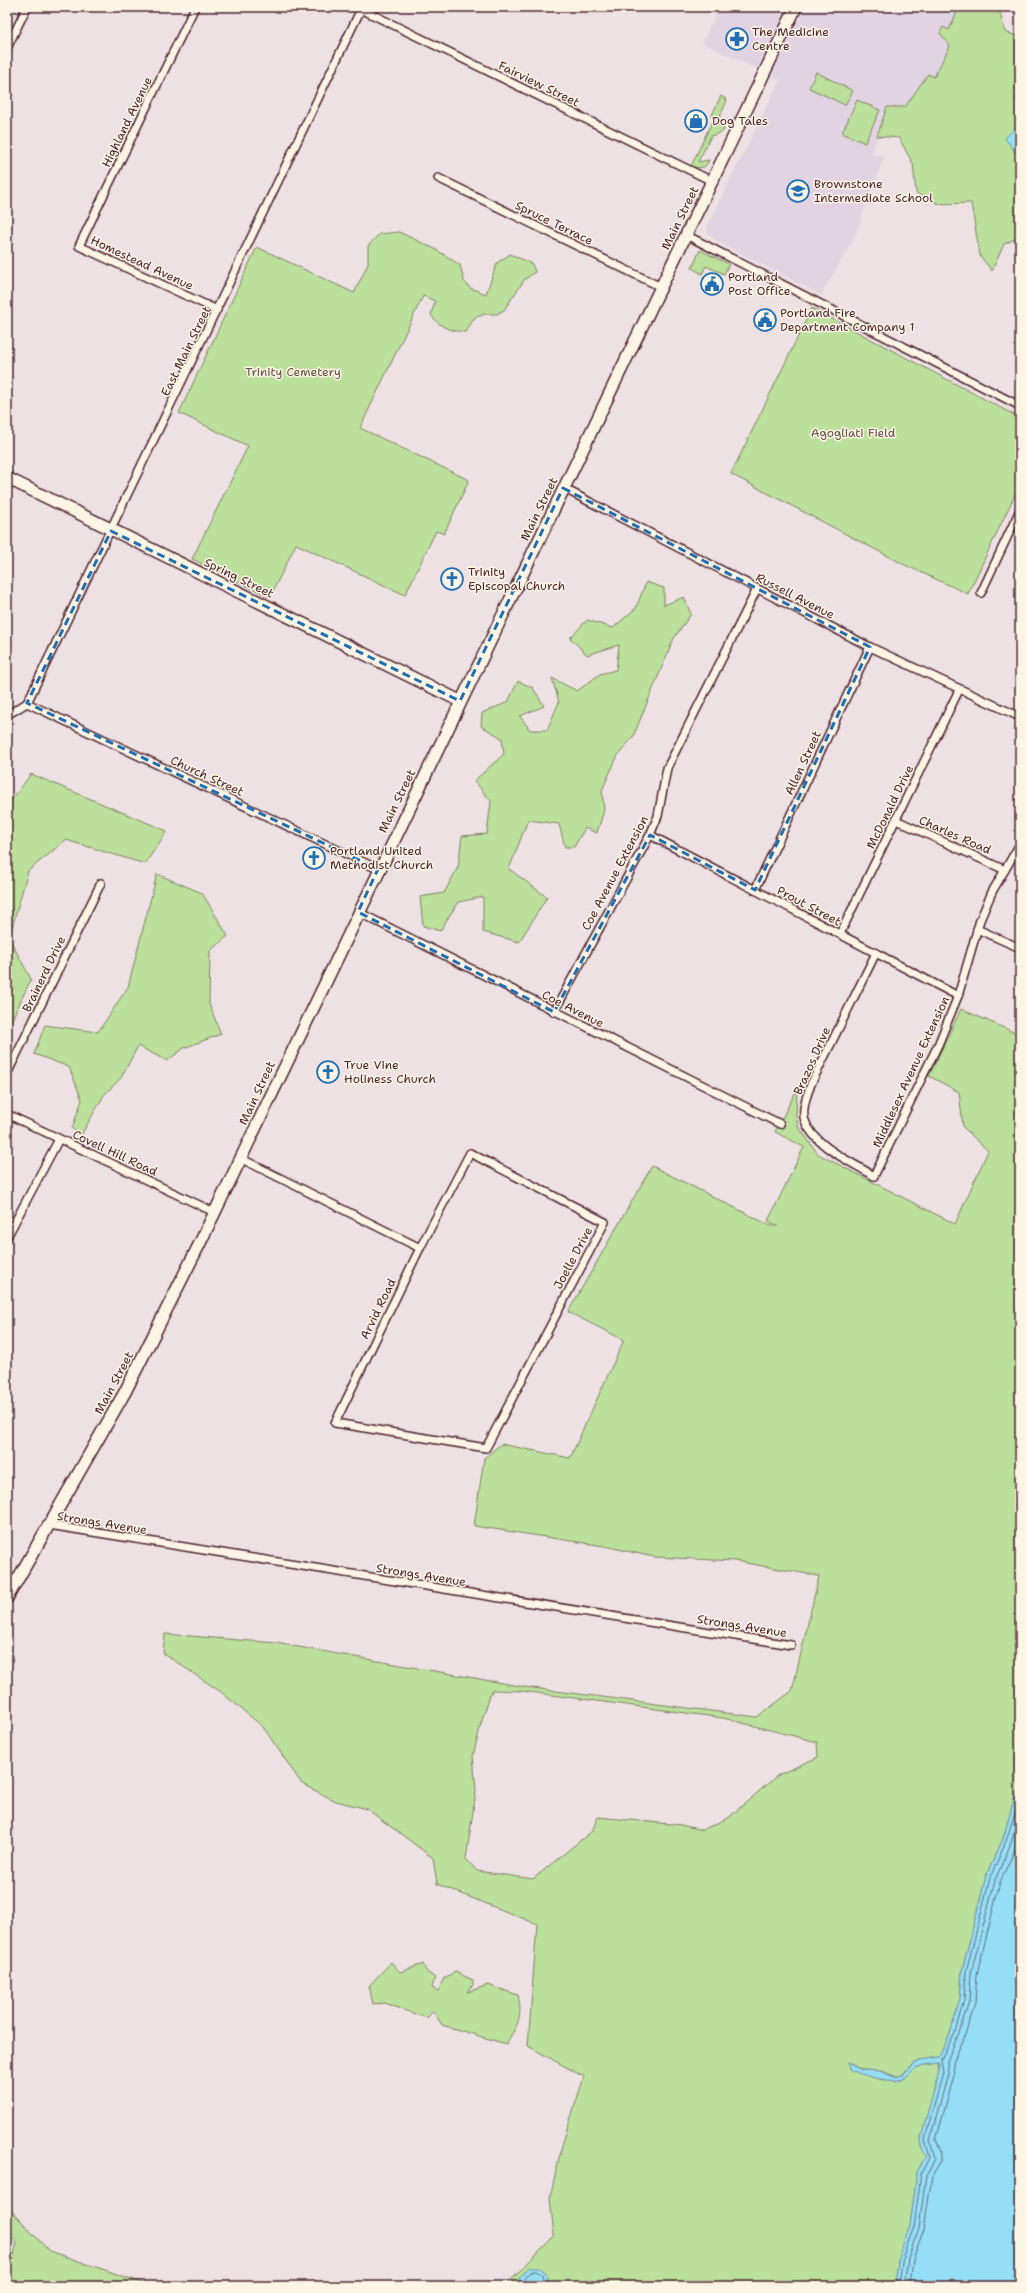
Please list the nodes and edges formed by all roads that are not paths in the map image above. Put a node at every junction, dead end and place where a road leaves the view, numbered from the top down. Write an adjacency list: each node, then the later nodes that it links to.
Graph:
1 (27, 7): 5 (street)
2 (195, 7): 9 (street, Highland Avenue)
3 (796, 7): 7 (main road, Main Street)
4 (360, 8): 7 (street, Fairview Street); 11 (street, East Main Street)
5 (7, 48)
6 (438, 178): 10 (street, Spruce Terrace)
7 (712, 181): 8 (main road, Main Street)
8 (686, 235): 10 (main road, Main Street); 12 (street)
9 (79, 246): 11 (street, Homestead Avenue)
10 (661, 287): 14 (main road, Main Street)
11 (217, 310): 16 (street, East Main Street)
12 (1020, 406)
13 (7, 478): 16 (main road, Spring Street)
14 (563, 488): 17 (street, Russell Avenue); 21 (main road, Main Street)
15 (1020, 510): 18 (street)
16 (111, 531): 21 (main road, Spring Street); 22 (street, East Main Street)
17 (756, 589): 19 (street, Russell Avenue); 26 (street, Coe Avenue Extension)
18 (981, 593)
19 (870, 647): 20 (street, Russell Avenue); 31 (street, Allen Street)
20 (959, 690): 24 (street, Russell Avenue); 25 (street, McDonald Drive)
21 (460, 701): 28 (main road, Main Street)
22 (27, 703): 23 (street); 28 (street, Church Street)
23 (7, 715)
24 (1020, 717)
25 (896, 820): 29 (street, Charles Road); 34 (street, McDonald Drive)
26 (650, 835): 31 (street, Prout Street); 38 (street, Coe Avenue Extension)
27 (1020, 844): 29 (street, Middlesex Avenue Extension)
28 (378, 869): 32 (main road, Main Street)
29 (1005, 870): 33 (street, Middlesex Avenue Extension)
30 (101, 883): 39 (street, Brainerd Drive)
31 (755, 890): 34 (street, Prout Street)
32 (358, 912): 38 (street, Coe Avenue); 43 (main road, Main Street)
33 (977, 929): 35 (street); 37 (street, Middlesex Avenue Extension)
34 (840, 934): 36 (street, Prout Street)
35 (1020, 948)
36 (876, 953): 37 (street, Prout Street); 44 (street, Brazos Drive)
37 (958, 996): 44 (street, Middlesex Avenue Extension)
38 (554, 1012): 41 (street, Coe Avenue)
39 (7, 1074)
40 (7, 1114): 42 (street, Covell Hill Road)
41 (780, 1124)
42 (59, 1139): 45 (street, Covell Hill Road); 46 (street)
43 (240, 1158): 45 (main road, Main Street); 47 (street)
44 (874, 1176)
45 (214, 1212): 49 (main road, Main Street)
46 (7, 1237)
47 (420, 1248): 48 (street, Arvid Road); 48 (street, Joelle Drive)
48 (486, 1448)
49 (49, 1525): 50 (main road, Main Street); 51 (street, Strongs Avenue)
50 (7, 1598)
51 (791, 1645)

